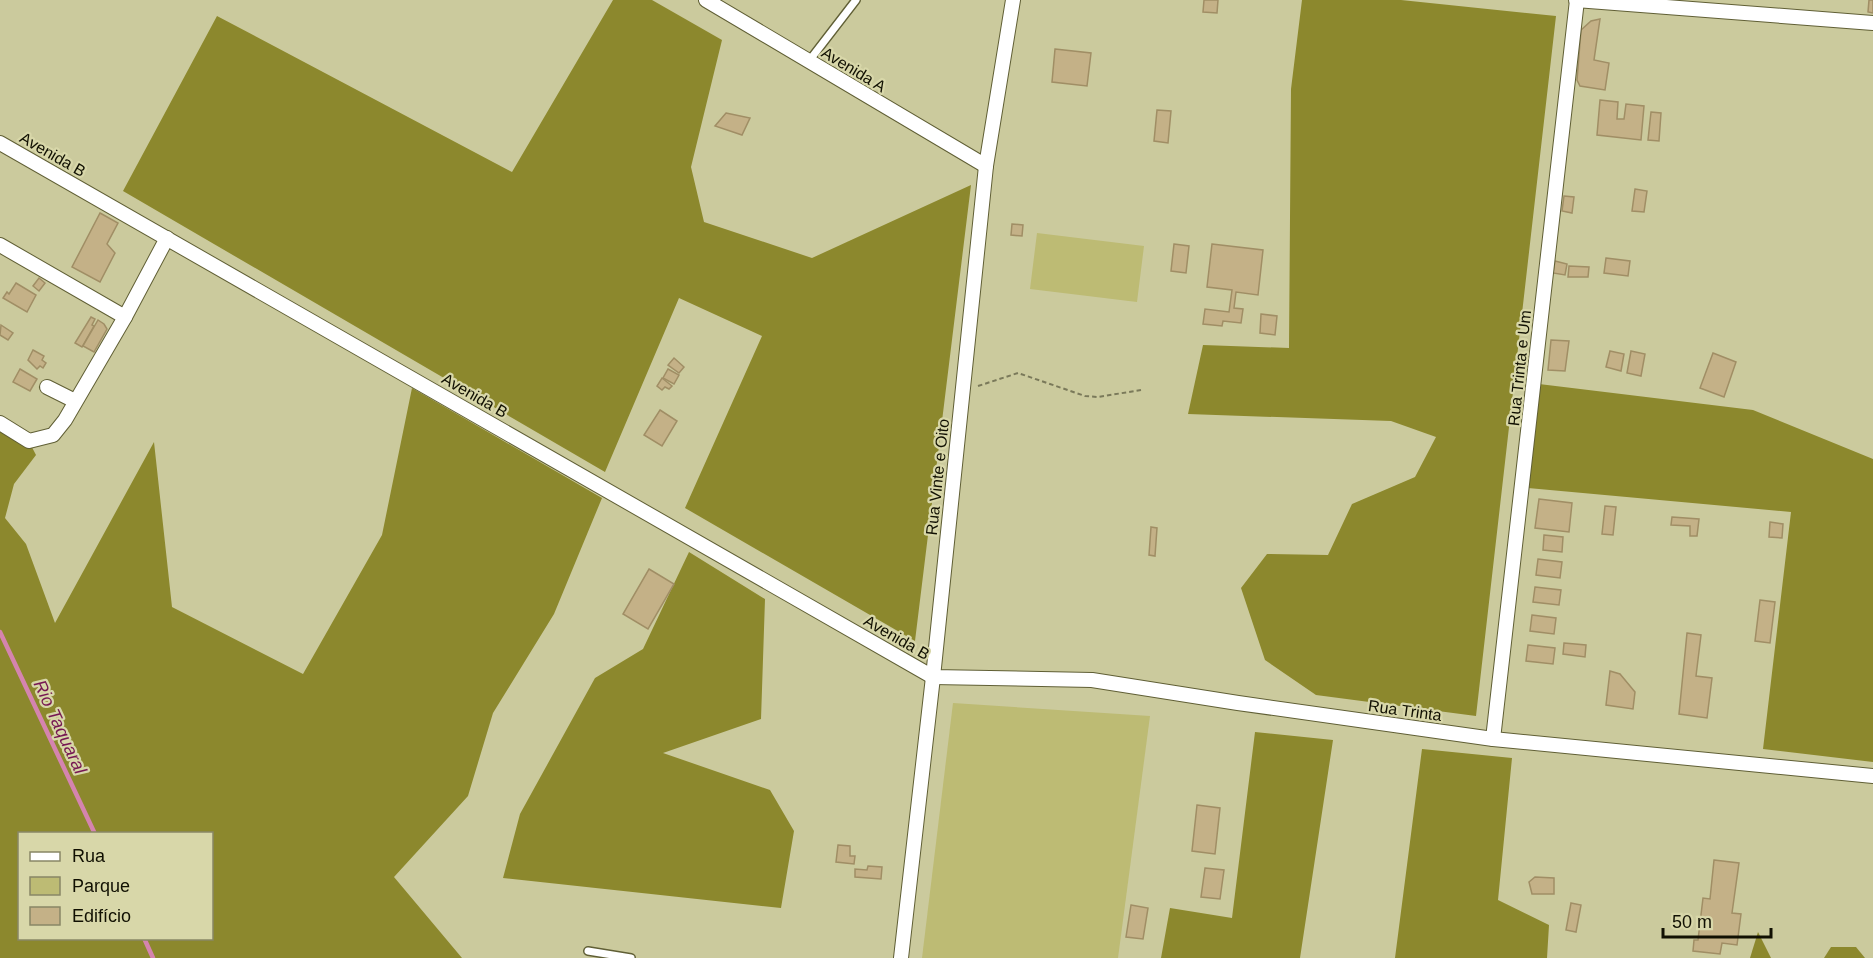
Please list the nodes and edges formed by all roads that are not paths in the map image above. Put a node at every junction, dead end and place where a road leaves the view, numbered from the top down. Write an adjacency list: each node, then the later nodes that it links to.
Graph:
1 (706, 0): 6 (street, Avenida A)
2 (856, 0): 6 (lane)
3 (1012, 0): 8 (street, Rua Vinte e Oito)
4 (1576, 0): 5 (street); 16 (street, Rua Trinta e Um)
5 (1873, 23)
6 (809, 61): 8 (street, Avenida A)
7 (0, 142): 9 (street, Avenida B)
8 (986, 166): 15 (street, Rua Vinte e Oito)
9 (167, 238): 11 (street); 15 (street, Avenida B)
10 (0, 245): 11 (street)
11 (125, 317): 13 (street)
12 (47, 387): 13 (street)
13 (75, 401): 14 (street)
14 (0, 423)
15 (933, 677): 16 (street, Rua Trinta); 20 (street, Rua Vinte e Oito)
16 (1493, 739): 17 (street, Rua Trinta)
17 (1873, 776)
18 (588, 951): 19 (lane)
19 (631, 958)
20 (901, 958)

